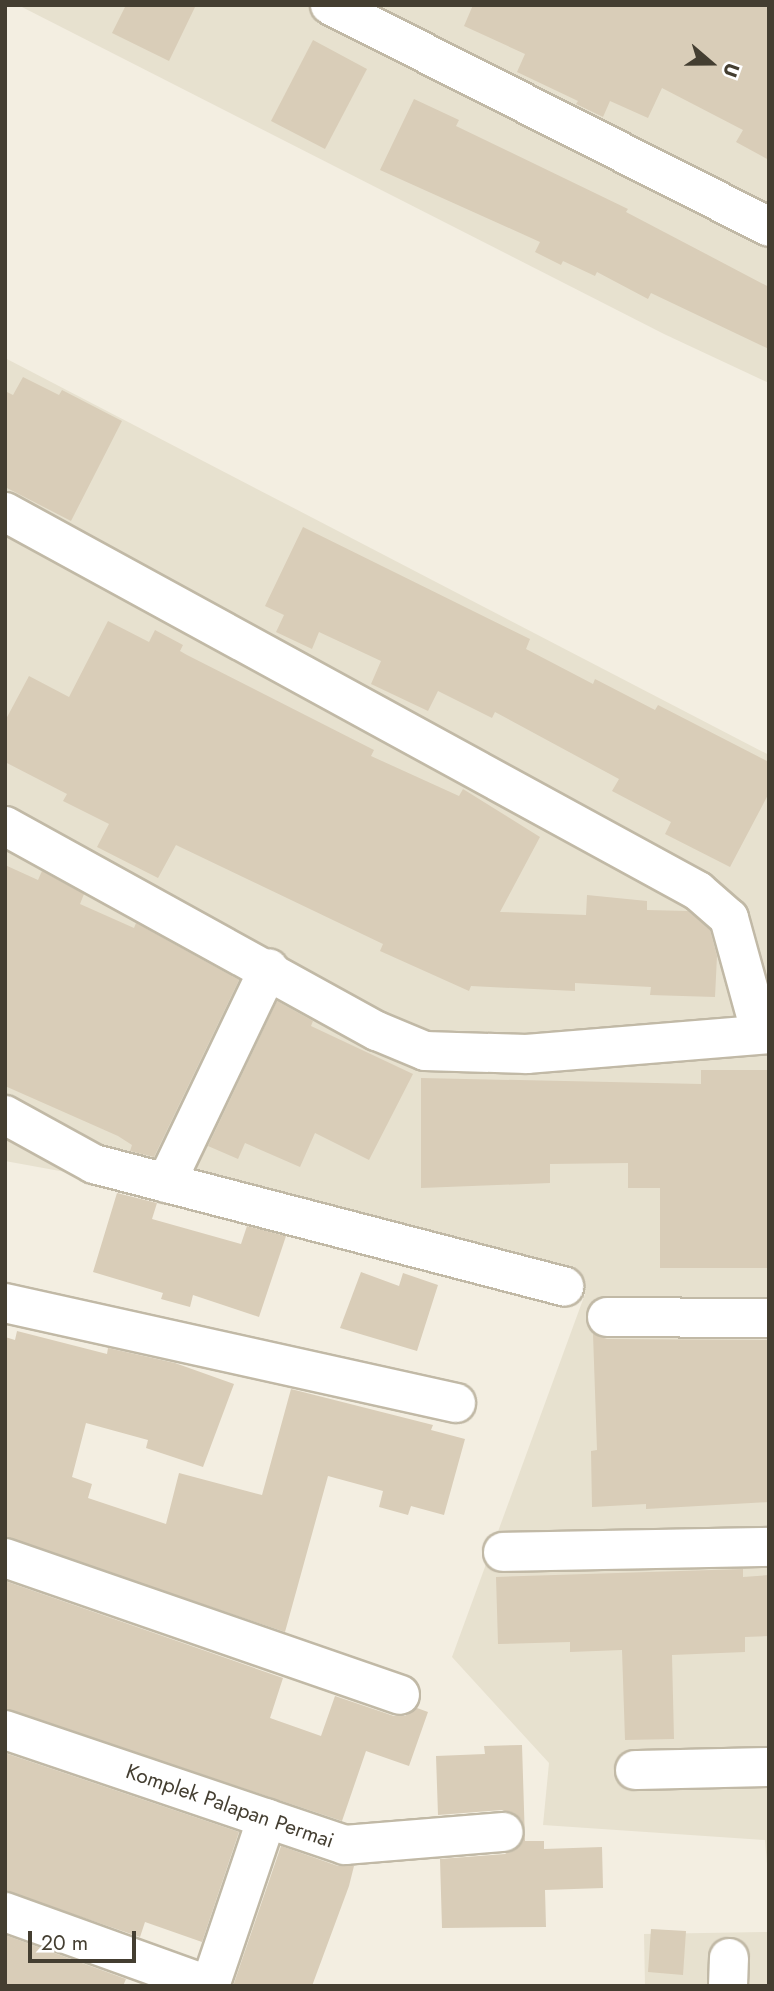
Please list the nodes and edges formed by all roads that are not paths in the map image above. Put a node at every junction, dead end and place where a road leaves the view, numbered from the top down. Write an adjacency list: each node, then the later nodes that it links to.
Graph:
1 (330, 5): 2 (street)
2 (769, 227)
3 (5, 512): 6 (street)
4 (5, 826): 5 (street)
5 (269, 968): 6 (street); 8 (street)
6 (765, 1034)
7 (5, 1115): 8 (street)
8 (166, 1183): 9 (street)
9 (564, 1286)
10 (5, 1303): 13 (street)
11 (607, 1317): 12 (street)
12 (769, 1318)
13 (456, 1403)
14 (769, 1547): 15 (street)
15 (503, 1552)
16 (5, 1558): 17 (street)
17 (400, 1695)
18 (5, 1730): 21 (street, Komplek Palapan Permai)
19 (769, 1767): 20 (street)
20 (635, 1770)
21 (267, 1818): 22 (street, Komplek Palapan Permai); 24 (street)
22 (503, 1832)
23 (5, 1912): 24 (street)
24 (210, 1986)

